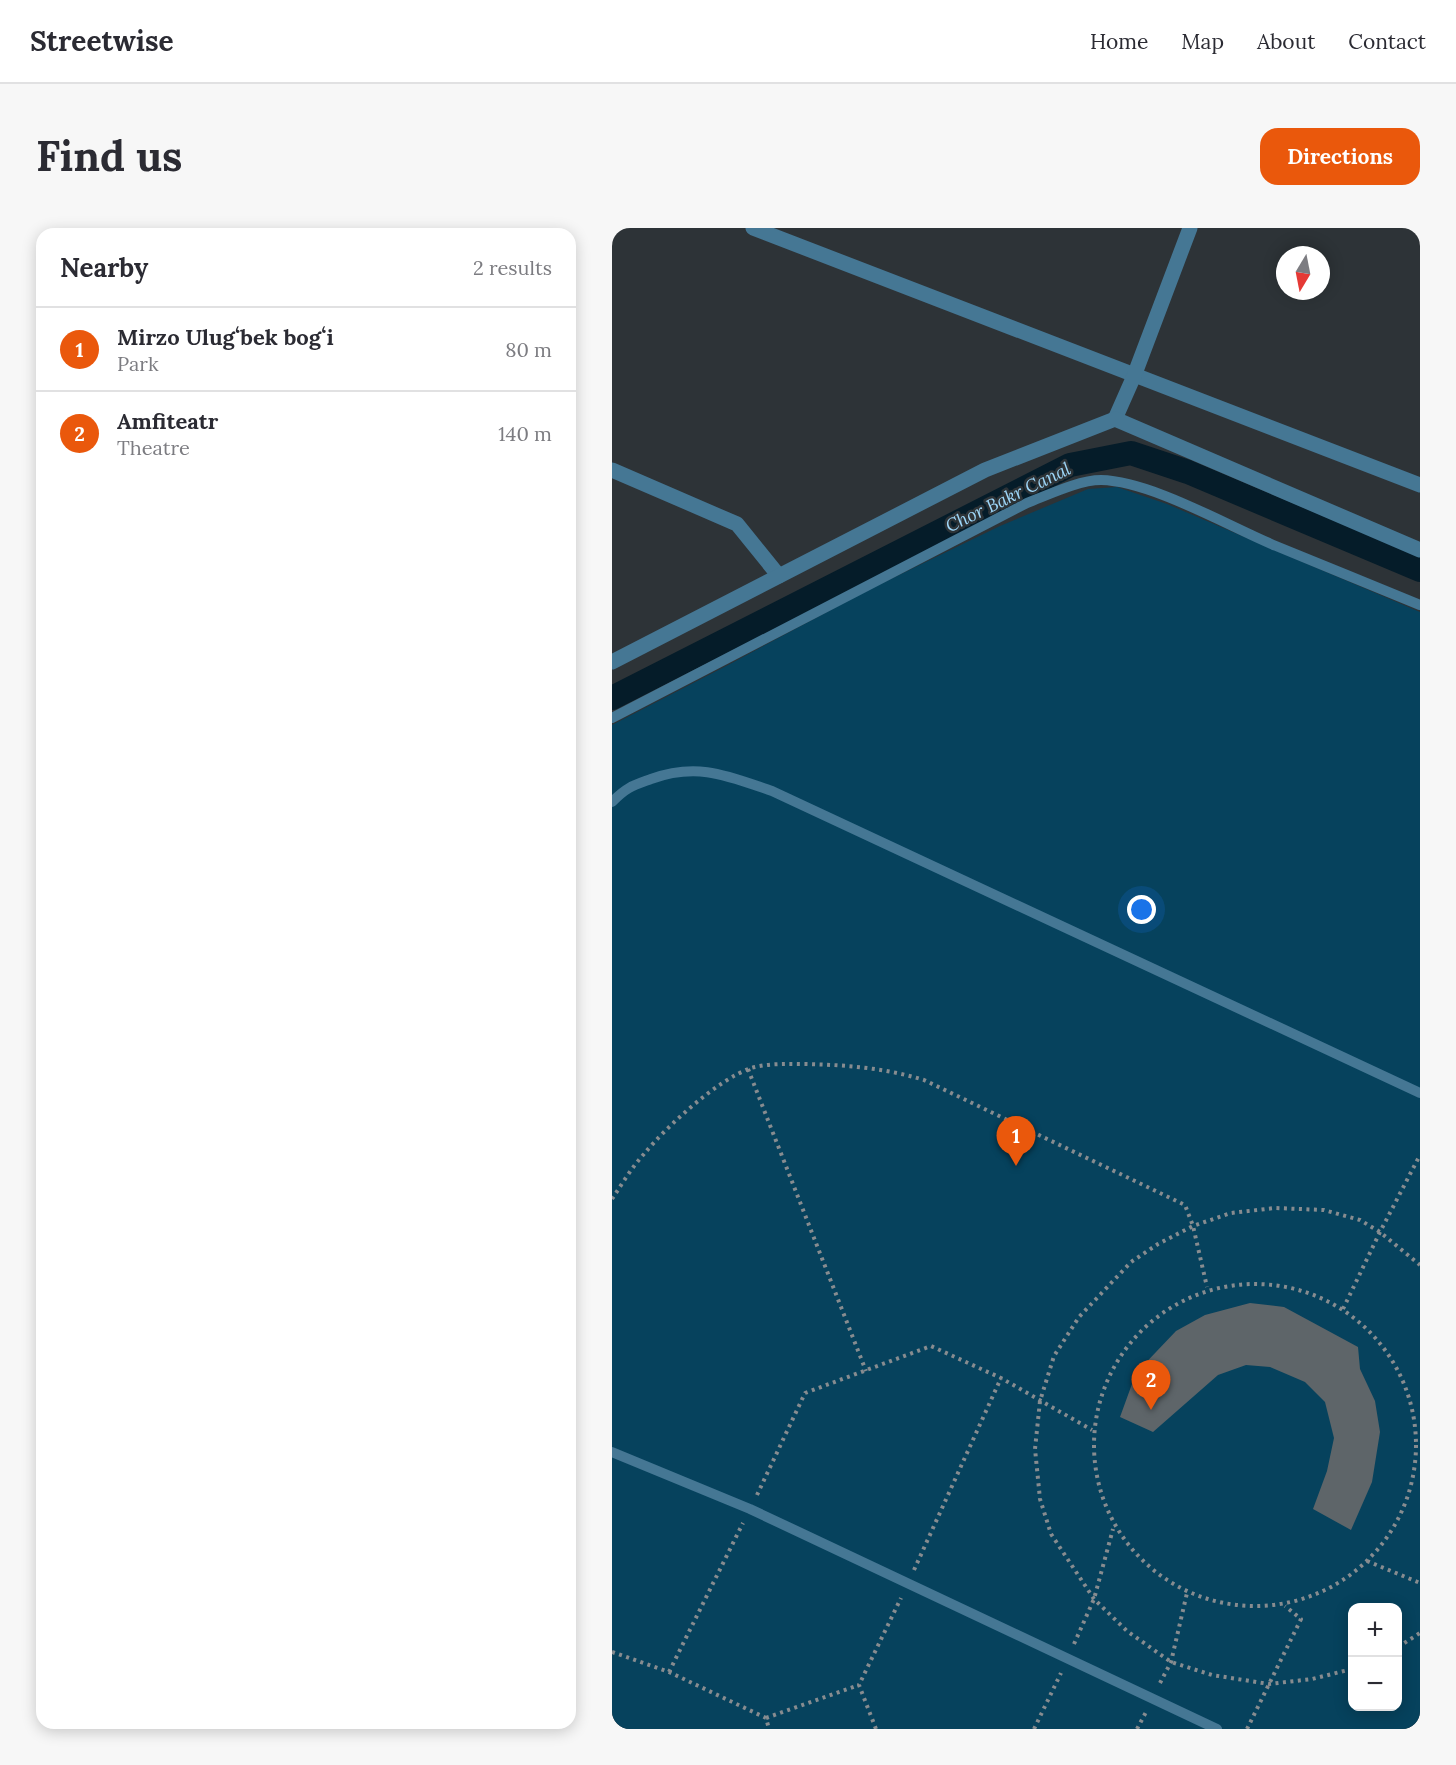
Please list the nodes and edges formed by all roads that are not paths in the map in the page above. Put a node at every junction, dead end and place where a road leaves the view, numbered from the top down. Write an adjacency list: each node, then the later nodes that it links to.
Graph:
1 (753, 228): 3 (street)
2 (1190, 228): 3 (street)
3 (1134, 376): 4 (street); 6 (street)
4 (1115, 419): 7 (street); 8 (street)
5 (612, 470): 8 (street)
6 (1420, 485)
7 (1420, 550)
8 (779, 576): 10 (street)
9 (1420, 605): 11 (lane)
10 (612, 662)
11 (612, 718)
12 (612, 802): 13 (lane)
13 (1420, 1093)
14 (612, 1452): 15 (lane)
15 (1217, 1729)

